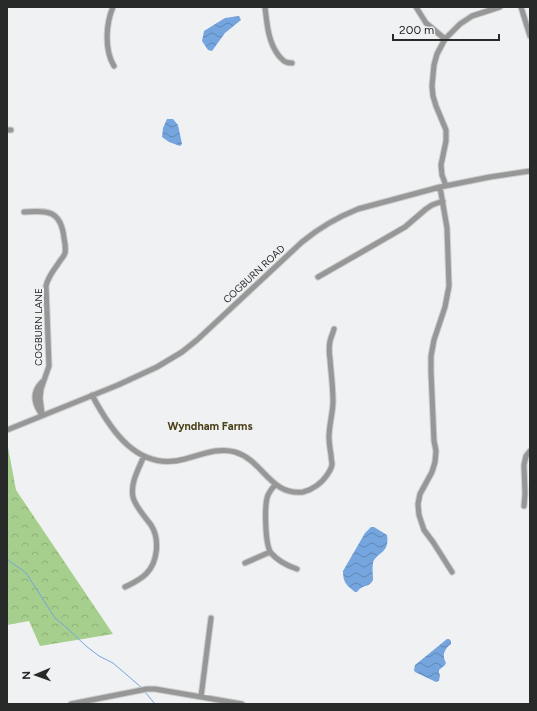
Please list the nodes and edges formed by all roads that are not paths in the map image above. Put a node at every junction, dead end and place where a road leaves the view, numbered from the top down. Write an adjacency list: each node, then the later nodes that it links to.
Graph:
1 (113, 7): 9 (street)
2 (265, 7): 8 (street)
3 (416, 7): 7 (street)
4 (500, 7): 7 (street)
5 (521, 7): 6 (street)
6 (530, 36)
7 (445, 38): 11 (street)
8 (292, 63)
9 (114, 66)
10 (530, 171): 11 (street, COGBURN ROAD)
11 (443, 186): 12 (street); 16 (street, COGBURN ROAD)
12 (443, 201): 14 (street); 26 (street)
13 (24, 212): 17 (street, COGBURN LANE)
14 (318, 277)
15 (334, 330): 21 (street)
16 (92, 395): 17 (street, COGBURN ROAD); 20 (street)
17 (42, 414): 18 (street, COGBURN ROAD)
18 (7, 430)
19 (530, 451): 22 (street)
20 (144, 456): 21 (street); 27 (street)
21 (275, 485): 23 (street)
22 (524, 506)
23 (270, 552): 24 (street); 25 (street)
24 (246, 563)
25 (298, 569)
26 (452, 572)
27 (125, 587)
28 (211, 618): 29 (street)
29 (201, 697): 30 (street); 31 (street)
30 (71, 704)
31 (242, 704)

